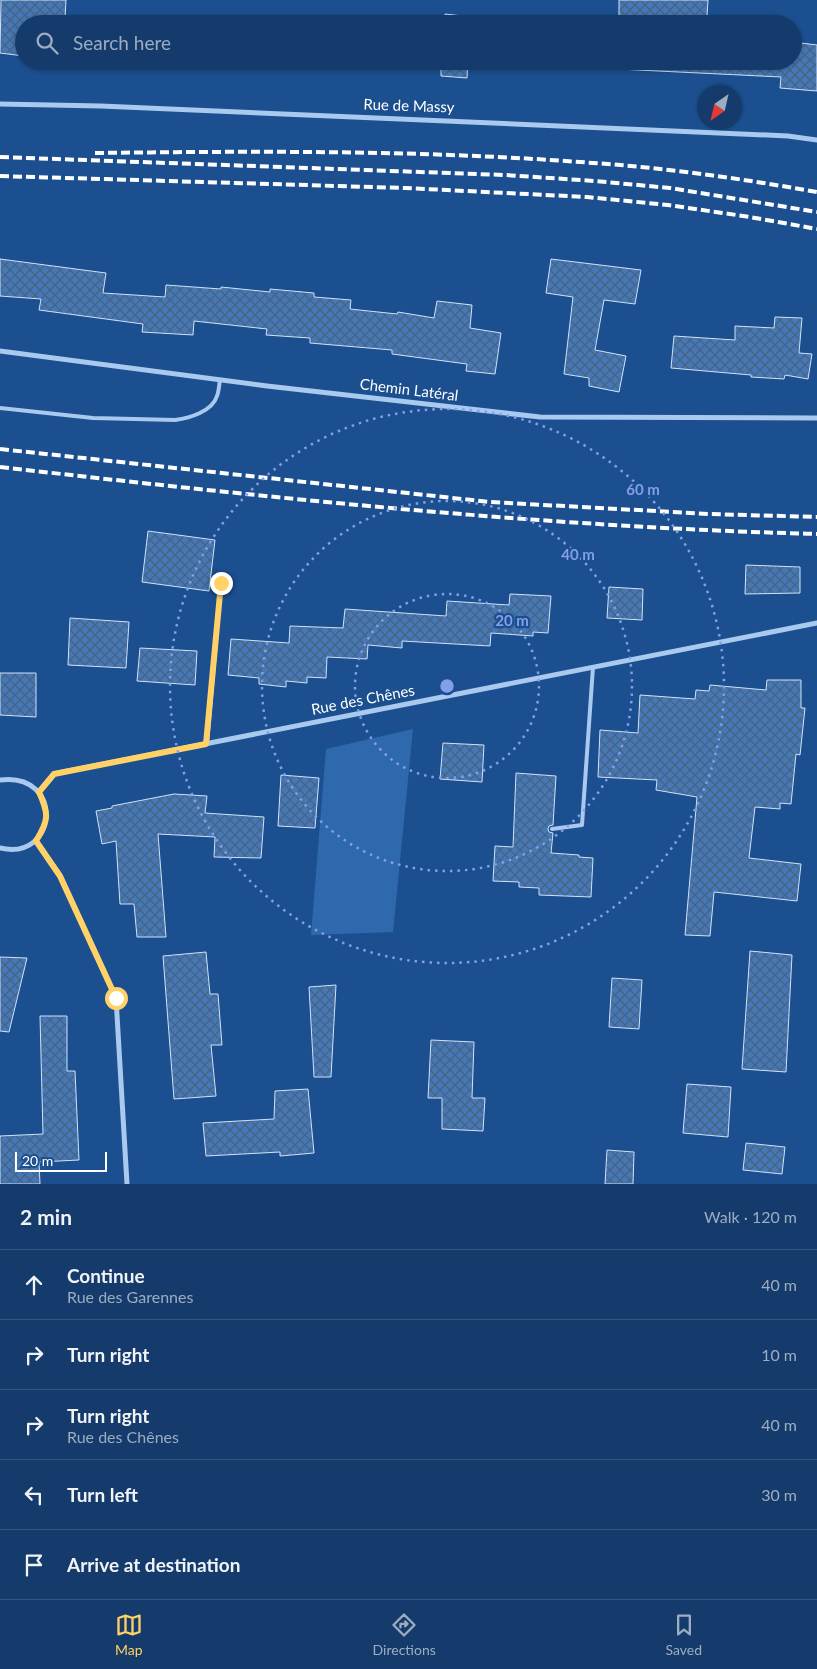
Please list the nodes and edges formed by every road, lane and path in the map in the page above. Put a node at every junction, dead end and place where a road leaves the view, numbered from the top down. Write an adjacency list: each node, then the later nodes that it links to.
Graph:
1 (0, 104): 2 (street, Rue de Massy)
2 (817, 140)
3 (0, 351): 4 (street, Chemin Latéral)
4 (220, 380): 5 (lane); 6 (street, Chemin Latéral)
5 (0, 408)
6 (817, 418)
7 (221, 583): 10 (lane)
8 (817, 623): 9 (street, Rue des Chênes)
9 (593, 667): 10 (street, Rue des Chênes); 13 (lane)
10 (206, 744): 12 (street, Rue des Chênes)
11 (0, 780): 12 (street)
12 (39, 792): 14 (street)
13 (552, 829)
14 (36, 841): 15 (street); 16 (street)
15 (0, 848)
16 (128, 1184)

